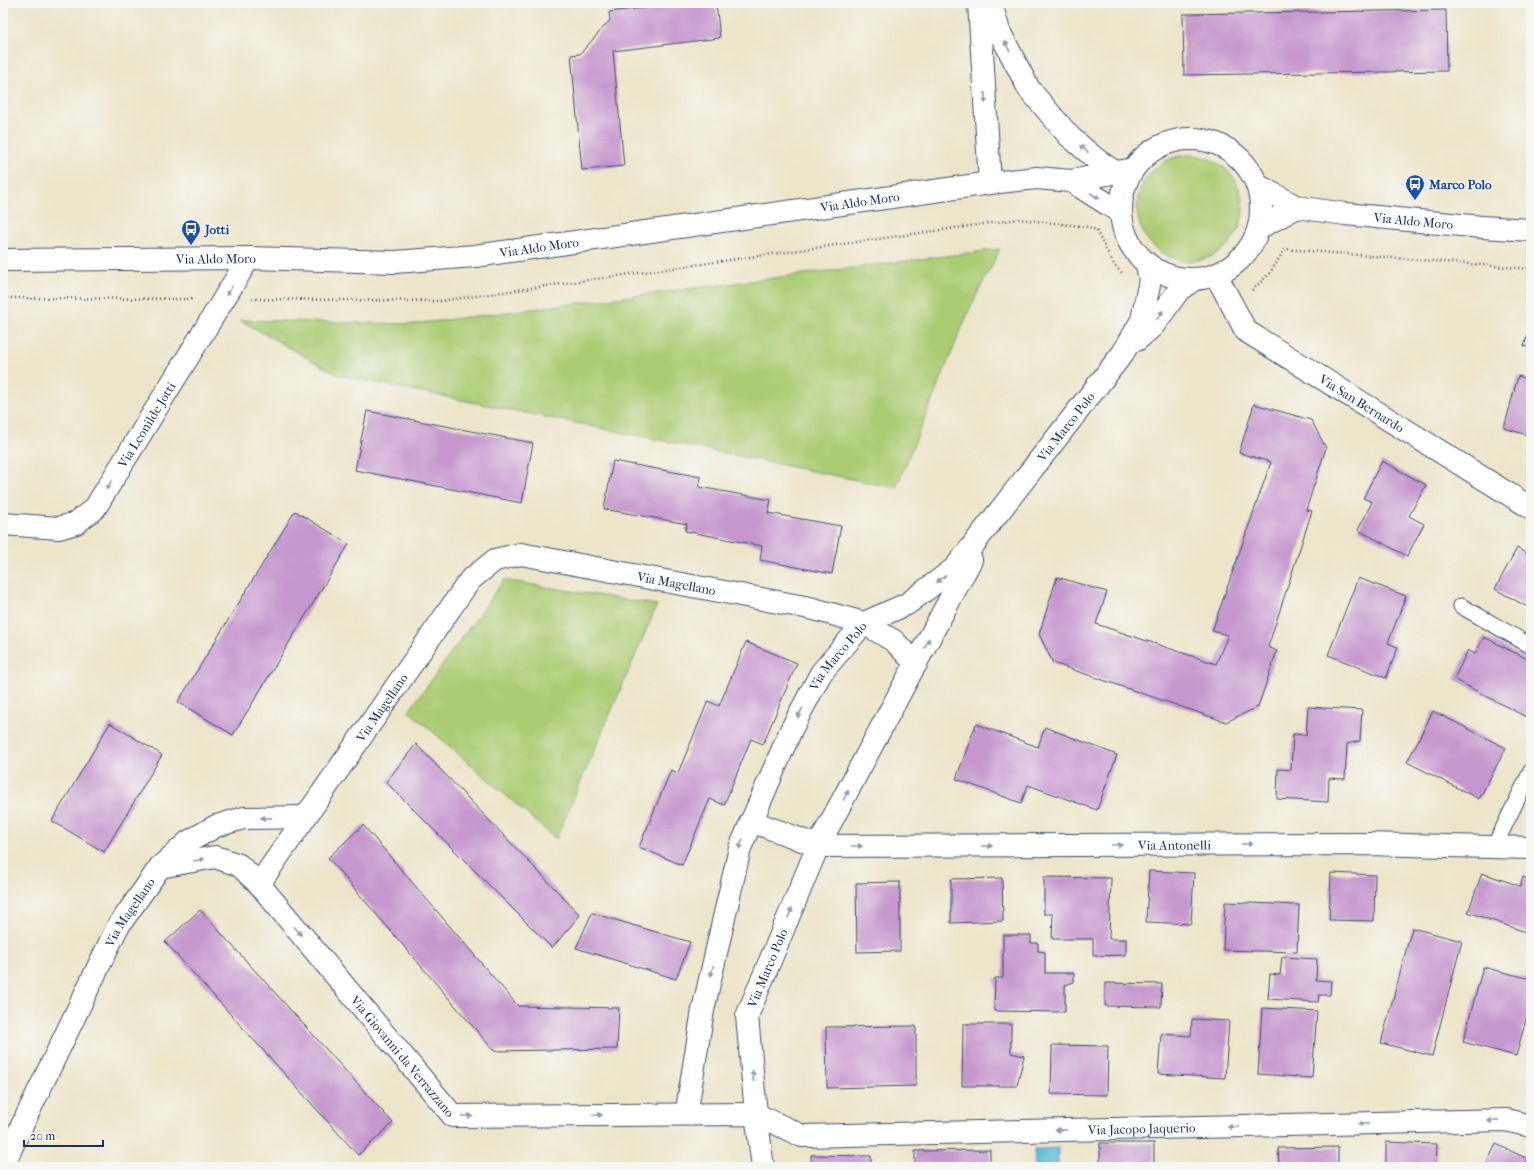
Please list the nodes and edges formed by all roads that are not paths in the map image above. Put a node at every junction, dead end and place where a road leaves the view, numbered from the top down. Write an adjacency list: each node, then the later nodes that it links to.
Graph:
1 (979, 3): 5 (street, one-way to 5)
2 (991, 3): 3 (street, one-way to 2)
3 (1124, 170): 4 (street, Via Aldo Moro); 6 (street); 8 (street)
4 (1071, 181): 5 (street, Via Aldo Moro); 8 (street, Via Aldo Moro, one-way to 8)
5 (990, 183): 11 (street, Via Aldo Moro)
6 (1257, 185): 7 (street, Via Aldo Moro); 9 (street)
7 (1297, 207): 9 (street); 10 (street, Via Aldo Moro)
8 (1120, 212): 13 (street)
9 (1259, 228): 14 (street)
10 (1531, 230)
11 (249, 258): 12 (street, Via Aldo Moro); 19 (street, Via Leonilde Jotti, one-way to 19)
12 (3, 260)
13 (1147, 265): 15 (street); 16 (street, Via Marco Polo)
14 (1216, 275): 15 (street); 17 (street, Via San Bernardo)
15 (1193, 280): 16 (street, Via Marco Polo, one-way to 15)
16 (1123, 353): 18 (street, Via Marco Polo)
17 (1531, 508)
18 (993, 518): 21 (street, Via Marco Polo, one-way to 21); 23 (street, Via Marco Polo, one-way to 18)
19 (3, 524)
20 (1461, 606): 22 (lane)
21 (864, 623): 23 (street, Via Magellano); 25 (street, Via Magellano); 26 (street, Via Marco Polo, one-way to 26)
22 (1531, 646)
23 (916, 664): 27 (street, Via Marco Polo, one-way to 23)
24 (1531, 772): 28 (lane)
25 (305, 817): 30 (street, Via Magellano, one-way to 30); 31 (street)
26 (751, 821): 27 (street); 32 (street, Via Marco Polo, one-way to 32)
27 (818, 846): 28 (street, Via Antonelli, one-way to 28); 33 (street, Via Marco Polo, one-way to 27)
28 (1494, 847): 29 (street, Via Antonelli)
29 (1531, 848)
30 (160, 867): 31 (street, Via Giovanni da Verrazzano, one-way to 31); 35 (street, Via Magellano)
31 (259, 884): 32 (street, Via Giovanni da Verrazzano, one-way to 32)
32 (689, 1114): 33 (street, Via Giovanni da Verrazzano)
33 (756, 1114): 34 (street, Via Jacopo Jaquerio, one-way to 33); 36 (street, Via Marco Polo)
34 (1531, 1126)
35 (3, 1165)
36 (763, 1167)

